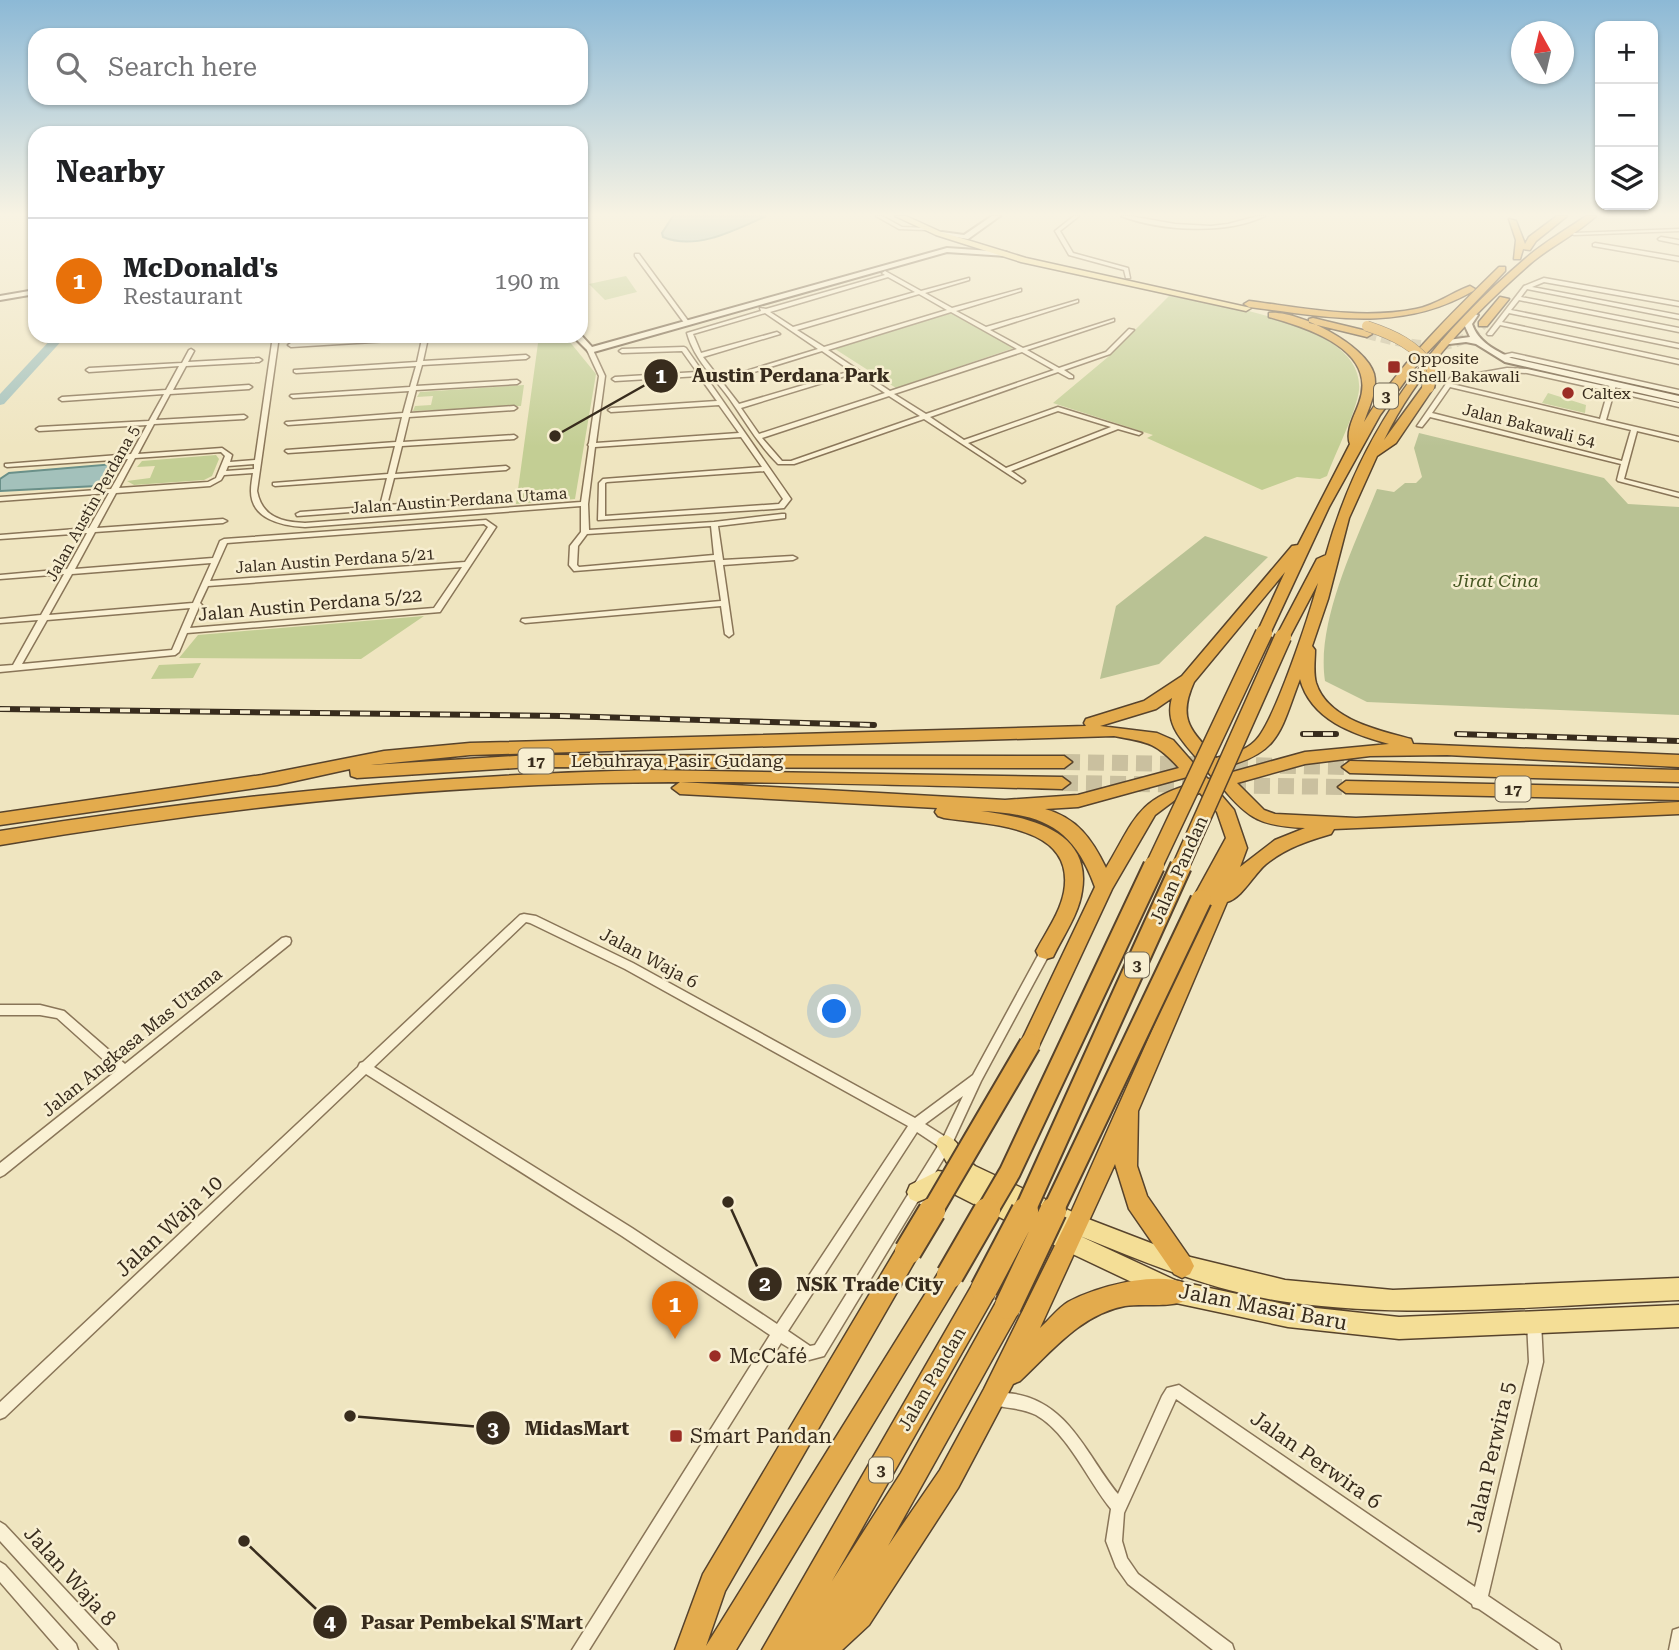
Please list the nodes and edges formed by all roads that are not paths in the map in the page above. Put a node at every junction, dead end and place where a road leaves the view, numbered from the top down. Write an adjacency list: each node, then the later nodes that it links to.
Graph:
1 (665, 293): 27 (street)
2 (799, 293): 18 (street)
3 (822, 293): 22 (street)
4 (917, 293): 30 (street)
5 (922, 293): 21 (street)
6 (1009, 293): 21 (street)
7 (1188, 293): 20 (main road)
8 (1194, 293): 20 (main road)
9 (1463, 293): 20 (highway)
10 (1479, 293): 97 (highway, Jalan Pandan / 3)
11 (1493, 293): 24 (highway, Jalan Pandan / 3)
12 (1508, 293): 29 (highway)
13 (1522, 293): 16 (street)
14 (1557, 293): 25 (street)
15 (1621, 293): 19 (street)
16 (1518, 298): 23 (street); 33 (street)
17 (1076, 301): 31 (street)
18 (756, 304): 22 (street); 27 (street)
19 (1679, 304)
20 (1247, 306): 97 (highway); 99 (highway, bridge)
21 (951, 310): 31 (street); 45 (street)
22 (770, 311): 30 (street); 49 (street)
23 (1507, 311): 28 (street); 43 (street)
24 (1474, 315): 36 (street); 41 (highway, Jalan Pandan / 3)
25 (1679, 317)
26 (1112, 320): 47 (street)
27 (687, 323): 44 (street)
28 (1498, 323): 35 (street); 53 (street)
29 (1483, 324)
30 (793, 329): 45 (street)
31 (986, 329): 47 (street)
32 (1131, 330): 58 (street)
33 (1679, 330)
34 (777, 334): 49 (street)
35 (1490, 334)
36 (1480, 342): 41 (street); 52 (street)
37 (274, 343): 103 (street)
38 (321, 343): 42 (street)
39 (424, 343): 54 (street)
40 (584, 343): 46 (street)
41 (1444, 343): 99 (highway, Jalan Pandan / 3)
42 (291, 345)
43 (1679, 346)
44 (619, 347): 46 (street); 46 (street); 60 (street)
45 (824, 349): 57 (street); 63 (street)
46 (590, 350): 96 (street, Jalan Austin Perdana Utama)
47 (1022, 350): 58 (street); 70 (street)
48 (191, 351): 55 (street, Jalan Austin Perdana 5)
49 (702, 355): 63 (street)
50 (526, 357): 54 (street)
51 (259, 360): 55 (street)
52 (1505, 362): 65 (street); 67 (street); 71 (street)
53 (1679, 362)
54 (419, 363): 59 (street); 68 (street)
55 (184, 364): 56 (street); 69 (street, Jalan Austin Perdana 5)
56 (89, 370)
57 (856, 370): 70 (street); 75 (street)
58 (1058, 370): 61 (street); 80 (street)
59 (296, 371)
60 (699, 373): 62 (street); 74 (street)
61 (1071, 377)
62 (615, 379)
63 (718, 381): 75 (street)
64 (517, 382): 68 (street)
65 (1448, 385): 78 (street); 82 (street)
66 (249, 387): 69 (street)
67 (1613, 387): 71 (street); 82 (street)
68 (414, 388): 72 (street); 79 (street)
69 (169, 393): 73 (street); 83 (street, Jalan Austin Perdana 5)
70 (890, 393): 80 (street); 92 (street)
71 (1678, 395)
72 (293, 396)
73 (62, 399)
74 (720, 403): 77 (street); 90 (street)
75 (737, 407): 92 (street)
76 (514, 408): 79 (street)
77 (611, 410)
78 (1427, 414): 86 (street); 101 (street, Jalan Bakawali 54)
79 (407, 415): 84 (street); 95 (street)
80 (926, 416): 92 (street); 94 (street)
81 (244, 417): 83 (street)
82 (1603, 421): 87 (street)
83 (152, 423): 88 (street); 100 (street, Jalan Austin Perdana 5)
84 (288, 423)
85 (1116, 426): 89 (street); 94 (street); 107 (street)
86 (1420, 426)
87 (1635, 428): 93 (street); 101 (street)
88 (39, 429)
89 (1139, 433)
90 (743, 435): 96 (street); 106 (street)
91 (514, 437): 95 (street)
92 (757, 437)
93 (1679, 439)
94 (964, 442): 107 (street)
95 (400, 444): 98 (street); 108 (street)
96 (591, 445): 115 (street, Jalan Austin Perdana Utama)
97 (1353, 449): 124 (highway, Jalan Pandan / 3)
98 (288, 451)
99 (1371, 454): 119 (highway, Jalan Pandan / 3)
100 (135, 456): 102 (street); 104 (street); 111 (street, Jalan Austin Perdana 5)
101 (1624, 463): 112 (street)
102 (7, 465)
103 (258, 465): 104 (street); 104 (street); 115 (street, Jalan Austin Perdana Utama)
104 (224, 467): 111 (street)
105 (506, 468): 108 (street)
106 (766, 469): 106 (street)
107 (1006, 470): 109 (street)
108 (392, 476): 110 (street); 116 (street)
109 (1022, 481)
110 (275, 484)
111 (114, 491): 113 (street); 122 (street, Jalan Austin Perdana 5)
112 (1679, 495)
113 (0, 499)
114 (499, 499): 116 (street)
115 (584, 504): 123 (street)
116 (383, 508): 117 (street)
117 (300, 514)
118 (782, 516): 121 (street)
119 (1343, 518): 140 (highway, Jalan Pandan / 3); 141 (highway)
120 (223, 522): 122 (street)
121 (714, 524): 123 (street); 128 (street)
122 (93, 530): 125 (street); 130 (street, Jalan Austin Perdana 5)
123 (584, 532): 128 (street)
124 (1311, 534): 140 (highway, Jalan Pandan / 3); 144 (highway)
125 (0, 537)
126 (793, 558): 128 (street)
127 (216, 560): 129 (street); 130 (street); 132 (street)
128 (719, 560): 133 (street)
129 (466, 564): 132 (street, Jalan Austin Perdana 5/21); 138 (street, Jalan Austin Perdana 5/22)
130 (70, 572): 131 (street); 135 (street, Jalan Austin Perdana 5)
131 (0, 577)
132 (206, 584): 134 (street)
133 (724, 603): 137 (street); 139 (street)
134 (198, 605): 135 (street); 138 (street)
135 (44, 618): 136 (street); 142 (street, Jalan Austin Perdana 5)
136 (0, 621)
137 (525, 621)
138 (187, 631): 142 (street)
139 (729, 634)
140 (1273, 635): 198 (highway, Jalan Pandan / 3, bridge); 199 (highway, Jalan Pandan / 3, bridge)
141 (1307, 636): 146 (highway); 149 (highway)
142 (16, 668): 143 (street)
143 (0, 669)
144 (1186, 680): 145 (highway); 149 (highway)
145 (883, 737): 151 (highway); 153 (highway)
146 (1447, 749): 147 (highway); 155 (highway)
147 (1679, 761)
148 (1063, 762): 153 (highway, Lebuhraya Pasir Gudang / 17)
149 (1211, 765): 151 (highway); 155 (highway)
150 (1350, 767): 152 (highway, 17)
151 (1191, 771): 157 (highway); 161 (highway)
152 (1679, 776)
153 (265, 780): 163 (highway, Lebuhraya Pasir Gudang / 17)
154 (529, 781): 156 (highway, Lebuhraya Pasir Gudang / 17); 160 (highway); 165 (highway, Lebuhraya Pasir Gudang / 17)
155 (1227, 781): 157 (highway); 164 (highway)
156 (1062, 783)
157 (1206, 786): 166 (highway); 167 (highway)
158 (1346, 787): 159 (highway, 17)
159 (1679, 794)
160 (893, 799): 161 (highway); 169 (highway)
161 (1005, 806): 166 (highway)
162 (1679, 808): 164 (highway)
163 (0, 819)
164 (1356, 824): 167 (highway)
165 (0, 838)
166 (1100, 897): 197 (highway, bridge)
167 (1206, 908): 174 (highway); 200 (highway, bridge)
168 (286, 941): 172 (street, Jalan Angkasa Mas Utama)
169 (1046, 951): 173 (street)
170 (0, 1010): 172 (street)
171 (364, 1067): 176 (street, Jalan Waja 6); 186 (street); 188 (street, Jalan Waja 10)
172 (125, 1071): 178 (street, Jalan Angkasa Mas Utama)
173 (977, 1078): 175 (street); 177 (street)
174 (1128, 1104): 180 (highway); 181 (highway)
175 (937, 1109): 176 (street); 177 (street)
176 (916, 1124): 177 (street, Jalan Waja 6); 186 (street)
177 (950, 1135): 179 (street); 180 (main road, Jalan Masai Baru)
178 (0, 1171)
179 (917, 1192): 180 (main road, Jalan Masai Baru); 186 (street)
180 (1072, 1233): 181 (main road, Jalan Masai Baru); 183 (main road, Jalan Masai Baru); 187 (highway)
181 (1182, 1266): 182 (main road, Jalan Masai Baru)
182 (1679, 1289)
183 (1176, 1292): 185 (main road, Jalan Masai Baru); 187 (highway)
184 (1679, 1316): 185 (main road, Jalan Masai Baru)
185 (1534, 1322): 192 (street, Jalan Perwira 5)
186 (780, 1336): 196 (street)
187 (996, 1391): 189 (street); 201 (highway)
188 (0, 1412)
189 (1119, 1507): 192 (street, Jalan Perwira 6); 202 (street, Jalan Perwira 6)
190 (0, 1530): 195 (street, Jalan Waja 8)
191 (0, 1570): 194 (street)
192 (1479, 1601): 203 (street, Jalan Perwira 6)
193 (1679, 1636): 204 (street)
194 (70, 1650)
195 (110, 1650)
196 (580, 1650)
197 (690, 1650)
198 (719, 1650)
199 (777, 1650)
200 (798, 1650)
201 (821, 1650)
202 (1226, 1650)
203 (1553, 1650)
204 (1677, 1650)

